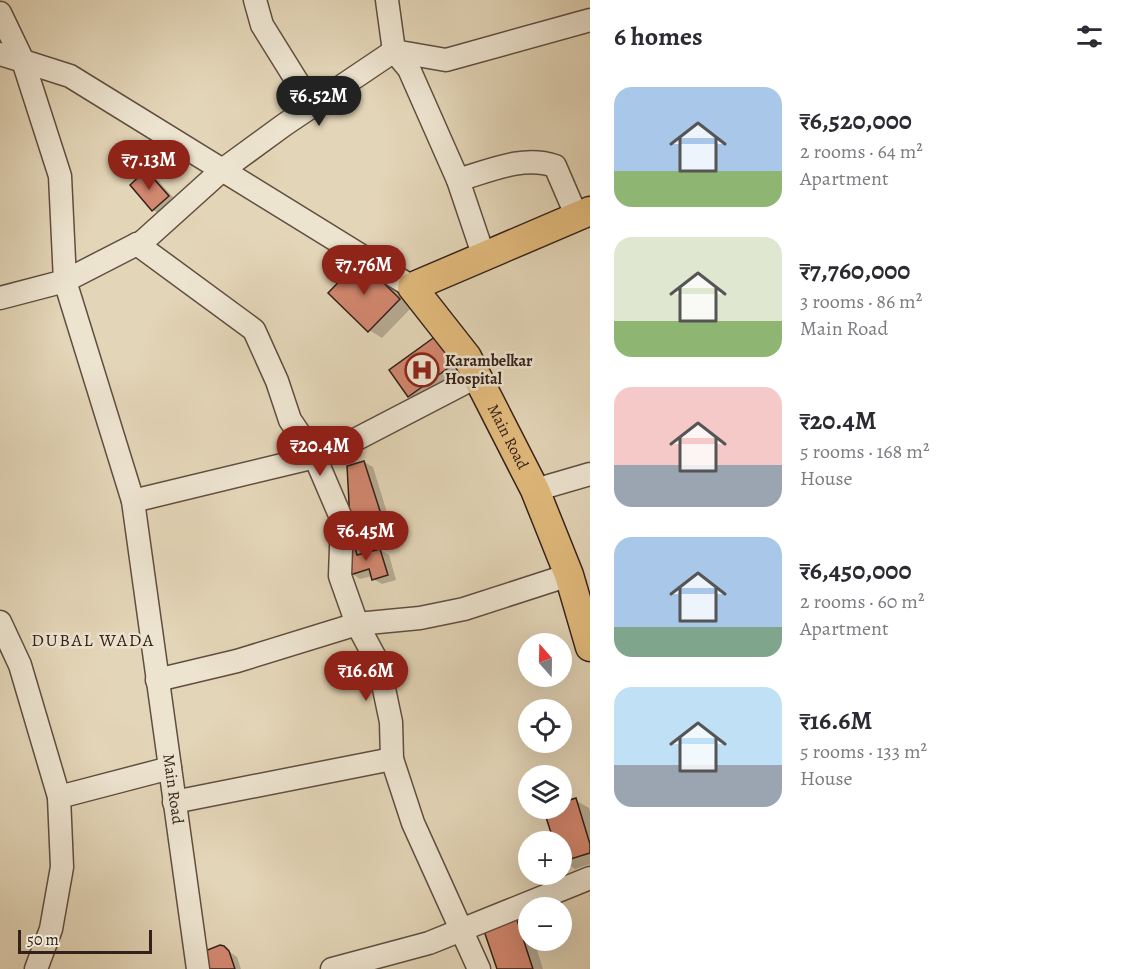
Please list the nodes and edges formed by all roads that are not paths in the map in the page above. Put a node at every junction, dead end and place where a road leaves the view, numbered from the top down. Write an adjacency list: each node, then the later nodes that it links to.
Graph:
1 (255, 0): 8 (street)
2 (387, 0): 5 (street)
3 (0, 13): 7 (street, Main Road)
4 (590, 20): 5 (street)
5 (394, 51): 8 (street); 10 (street)
6 (0, 54): 7 (street)
7 (22, 61): 9 (street); 14 (street, Main Road)
8 (313, 107): 9 (street)
9 (221, 171): 12 (street); 15 (street)
10 (458, 180): 11 (street); 13 (street)
11 (583, 214): 13 (main road)
12 (137, 244): 14 (street); 18 (street)
13 (484, 257): 15 (main road)
14 (65, 281): 16 (street); 21 (street, Main Road)
15 (412, 287): 17 (main road, Main Road)
16 (0, 298)
17 (478, 376): 18 (street); 20 (main road, Main Road)
18 (315, 457): 21 (street); 24 (street)
19 (590, 474): 20 (street)
20 (535, 490): 22 (main road, Main Road)
21 (133, 501): 26 (street, Main Road)
22 (569, 575): 24 (street); 25 (main road, Main Road)
23 (0, 622): 29 (street)
24 (357, 624): 26 (street); 27 (street)
25 (590, 647)
26 (157, 680): 28 (street, Main Road)
27 (392, 759): 30 (street); 32 (street)
28 (170, 768): 29 (street); 30 (street, Main Road)
29 (59, 797): 33 (street)
30 (174, 802): 34 (street, Main Road)
31 (590, 878): 32 (street)
32 (461, 931): 35 (street); 36 (street)
33 (36, 969)
34 (198, 969)
35 (332, 969)
36 (479, 969)

